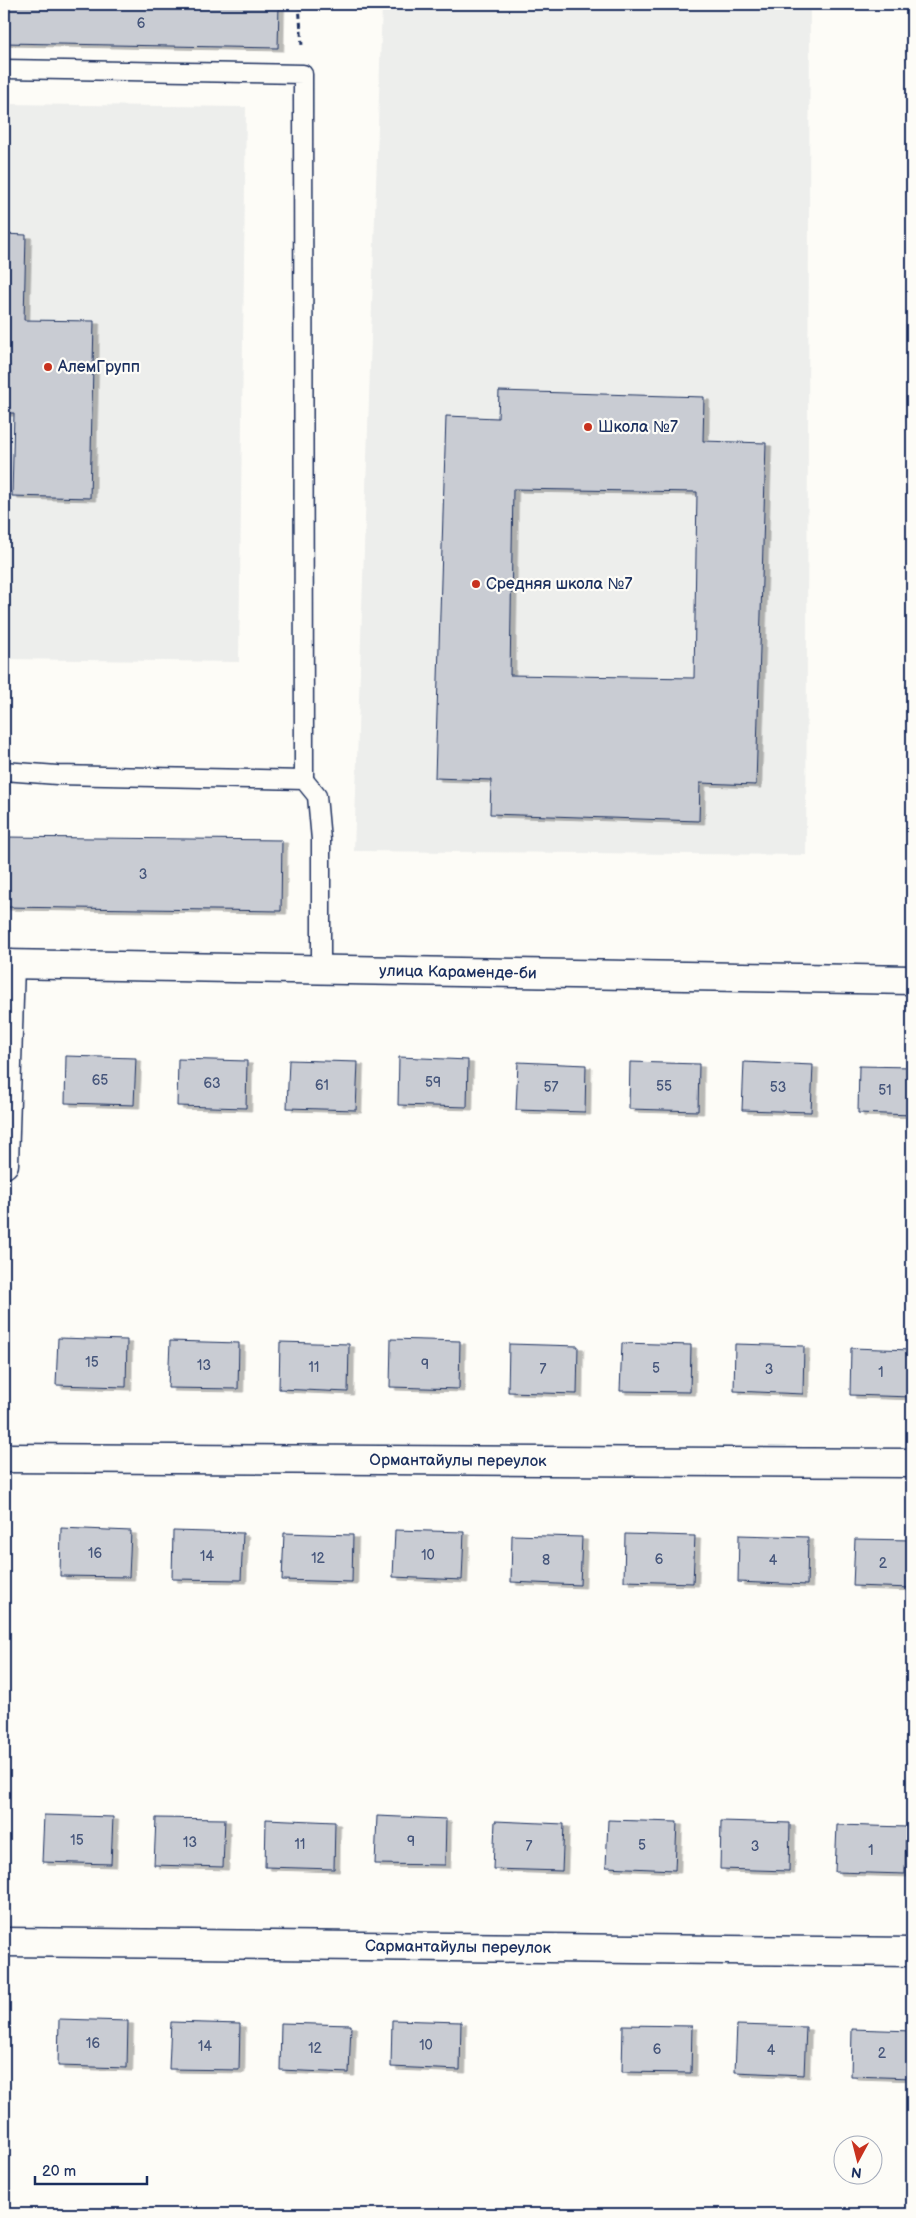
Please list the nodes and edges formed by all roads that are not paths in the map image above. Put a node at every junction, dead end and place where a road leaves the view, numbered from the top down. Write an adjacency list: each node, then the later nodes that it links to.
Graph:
1 (4, 69): 3 (lane)
2 (4, 771): 3 (lane)
3 (304, 780): 5 (lane)
4 (7, 964): 5 (street, улица Караменде-би); 7 (street)
5 (321, 969): 6 (street, улица Караменде-би)
6 (912, 980)
7 (4, 1164)
8 (4, 1458): 9 (street, Ормантайулы переулок)
9 (912, 1463)
10 (4, 1942): 11 (street, Сармантайулы переулок)
11 (912, 1952)

